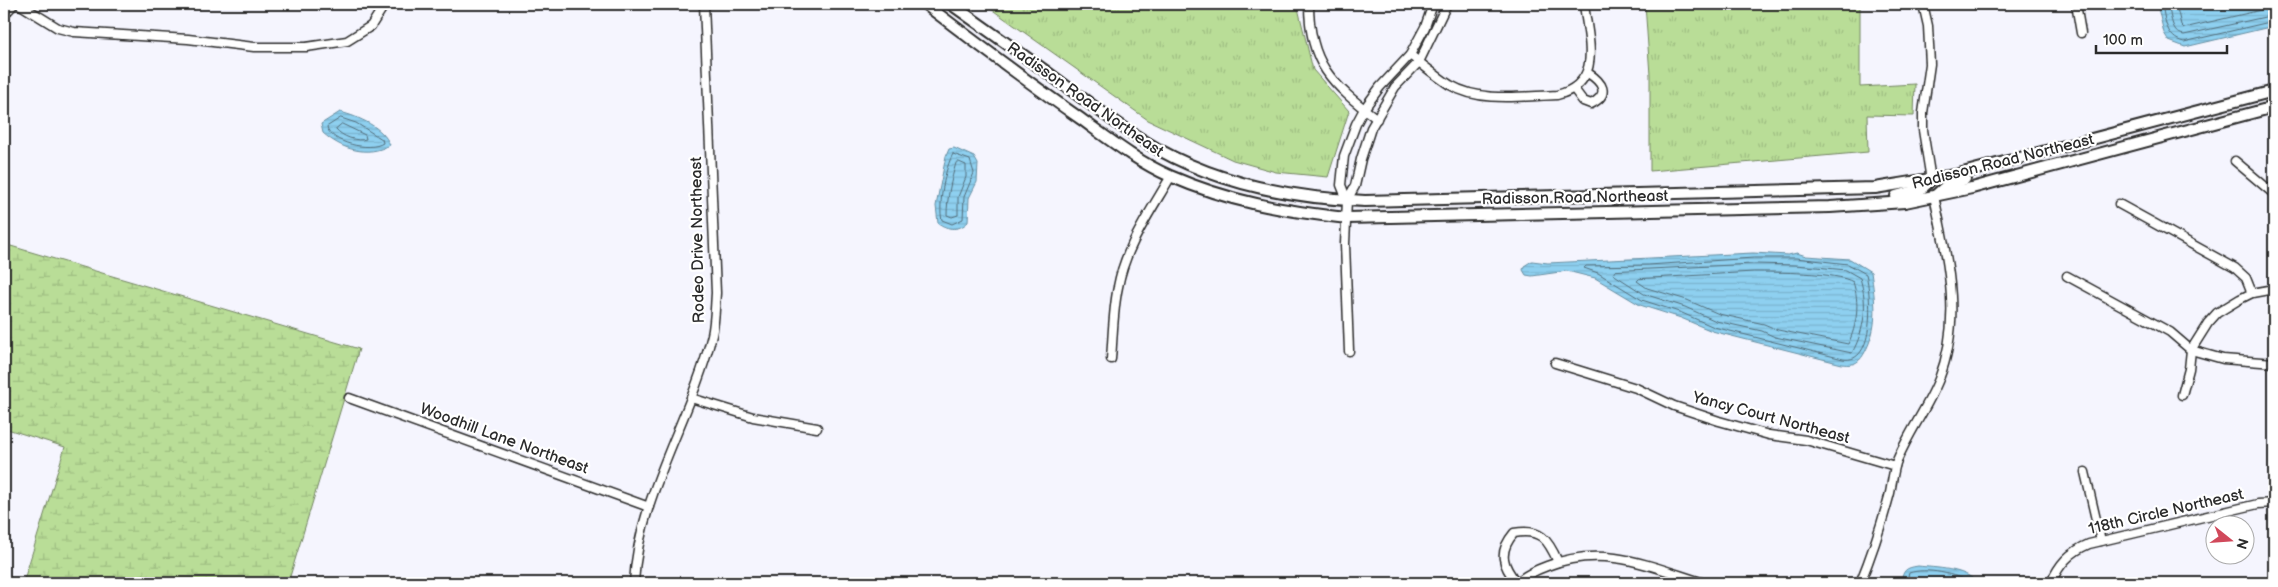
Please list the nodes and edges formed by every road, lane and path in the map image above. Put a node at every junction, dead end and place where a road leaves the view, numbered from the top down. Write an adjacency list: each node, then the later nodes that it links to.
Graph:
1 (14, 4): 13 (street)
2 (19, 4): 3 (street)
3 (385, 4)
4 (704, 4): 43 (street, Rodeo Drive Northeast)
5 (925, 4): 25 (main road, Radisson Road Northeast)
6 (951, 4): 29 (main road, Radisson Road Northeast)
7 (1309, 4): 21 (street)
8 (1433, 4): 15 (street)
9 (1447, 4): 16 (street)
10 (1584, 4): 17 (street)
11 (1923, 4): 26 (street)
12 (2076, 4): 14 (street)
13 (4, 15)
14 (2081, 33)
15 (1410, 55): 16 (street); 21 (street)
16 (1419, 62): 18 (street); 22 (street)
17 (1588, 73): 18 (street); 18 (street)
18 (1574, 89)
19 (2274, 91): 24 (main road, Radisson Road Northeast)
20 (2274, 107): 28 (main road, Radisson Road Northeast)
21 (1364, 109): 22 (street); 29 (street)
22 (1377, 119): 29 (street)
23 (2235, 161): 27 (street)
24 (1997, 164): 26 (main road, Radisson Road Northeast); 28 (main road)
25 (1171, 176): 32 (main road, Radisson Road Northeast); 38 (street)
26 (1931, 180): 29 (main road, Radisson Road Northeast); 31 (main road)
27 (2274, 194)
28 (1934, 196): 31 (main road, Radisson Road Northeast); 45 (street)
29 (1347, 200): 32 (street)
30 (2119, 204): 35 (street)
31 (1875, 205): 32 (main road, Radisson Road Northeast)
32 (1347, 218): 37 (street)
33 (2068, 276): 36 (street)
34 (2274, 290): 35 (street)
35 (2252, 294): 36 (street)
36 (2191, 350): 40 (street); 41 (street)
37 (1349, 351)
38 (1112, 359)
39 (1555, 363): 45 (street, Yancy Court Northeast)
40 (2274, 363)
41 (2182, 395)
42 (349, 398): 48 (street, Woodhill Lane Northeast)
43 (691, 398): 44 (street); 48 (street, Rodeo Drive Northeast)
44 (817, 428)
45 (1895, 466): 54 (street)
46 (2085, 472): 49 (street)
47 (2274, 503): 49 (street, 118th Circle Northeast)
48 (649, 508): 51 (street, Rodeo Drive Northeast)
49 (2101, 541): 55 (street, 118th Circle Northeast)
50 (1558, 562): 52 (street); 52 (street); 53 (street)
51 (634, 583)
52 (1517, 583)
53 (1704, 583)
54 (1860, 583)
55 (2051, 583)

